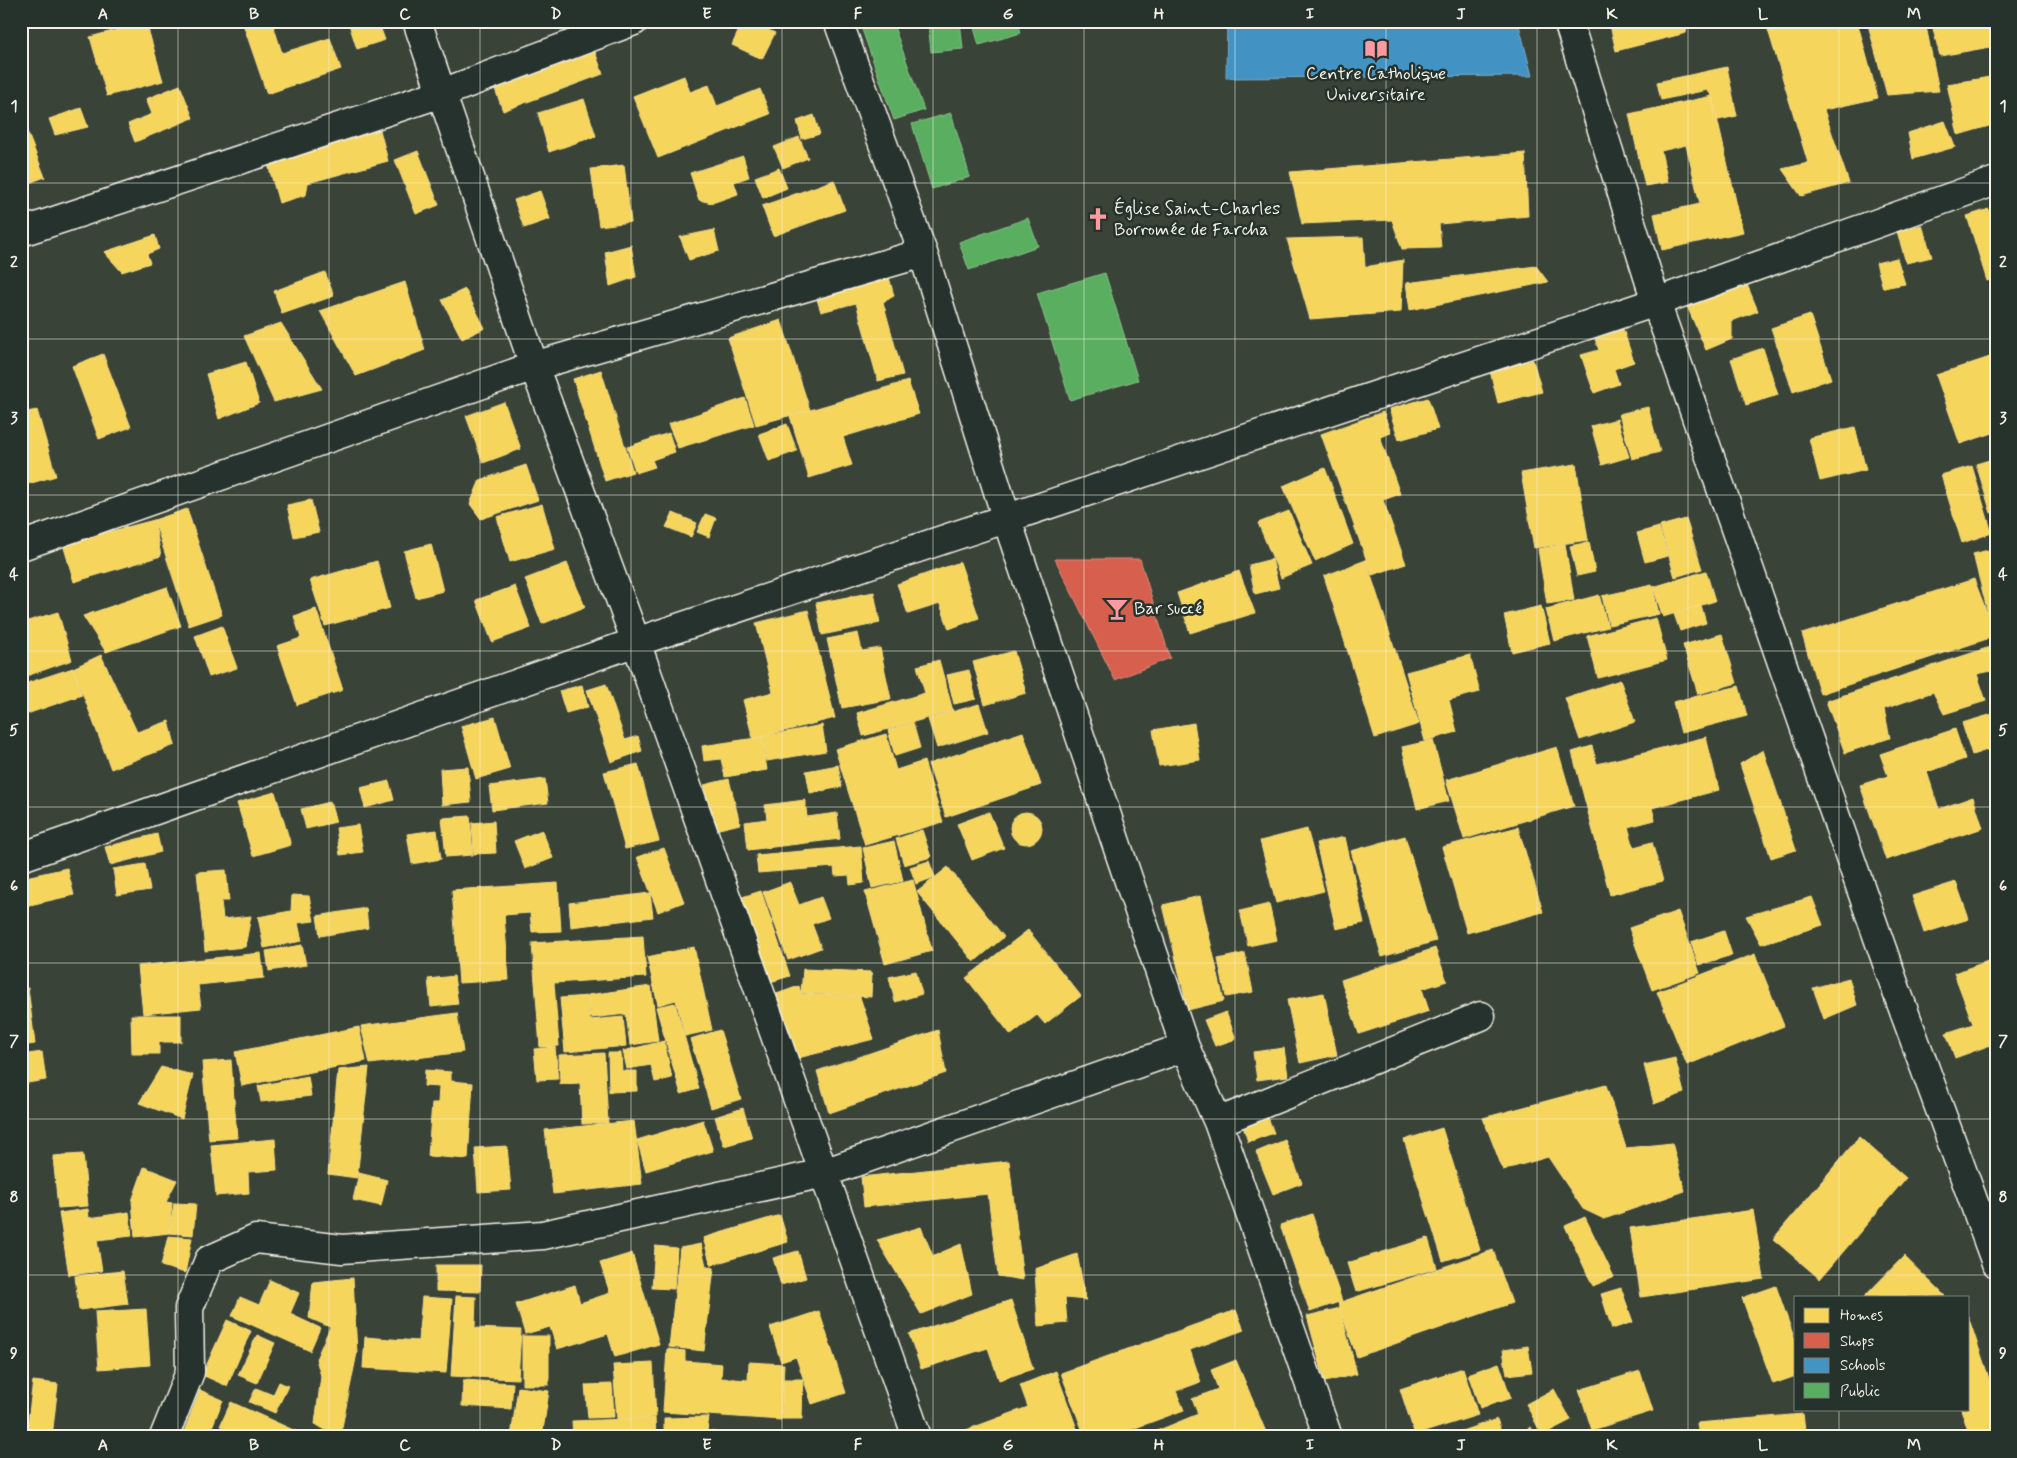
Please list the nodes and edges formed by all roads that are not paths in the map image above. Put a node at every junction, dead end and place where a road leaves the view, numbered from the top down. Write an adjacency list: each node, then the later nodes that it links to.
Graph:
1 (417, 21): 5 (street)
2 (634, 21): 5 (street)
3 (838, 21): 8 (street)
4 (1568, 21): 9 (street)
5 (442, 93): 7 (street); 10 (street)
6 (1996, 181): 9 (street)
7 (21, 232)
8 (923, 253): 10 (street); 11 (street)
9 (1656, 302): 11 (street); 19 (street)
10 (534, 366): 12 (street); 13 (street)
11 (1007, 520): 13 (street); 16 (street)
12 (21, 546)
13 (636, 642): 14 (street); 18 (street)
14 (21, 857)
15 (1480, 1016): 17 (street)
16 (1185, 1047): 17 (street); 18 (street)
17 (1218, 1122): 22 (street)
18 (824, 1173): 20 (street); 21 (street)
19 (1996, 1263)
20 (164, 1437)
21 (917, 1437)
22 (1328, 1437)

